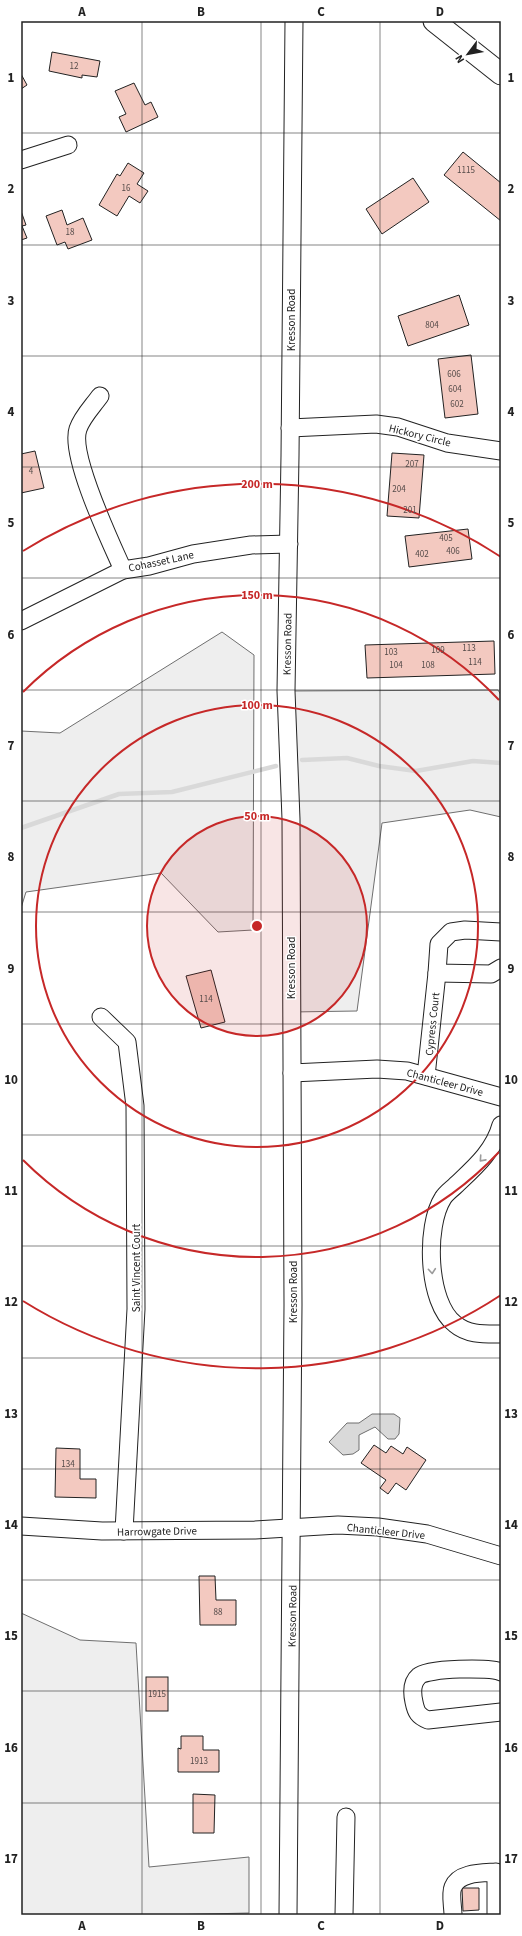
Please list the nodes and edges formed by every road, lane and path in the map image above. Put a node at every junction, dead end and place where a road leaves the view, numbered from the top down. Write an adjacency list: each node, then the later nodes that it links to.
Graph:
1 (294, 21): 7 (street, Kresson Road)
2 (434, 21): 3 (main road)
3 (501, 74)
4 (68, 145): 5 (street)
5 (21, 160)
6 (100, 396): 10 (street)
7 (290, 428): 8 (street, Hickory Circle); 9 (street, Kresson Road)
8 (501, 451)
9 (289, 544): 10 (street, Cohasset Lane); 16 (street, Kresson Road)
10 (123, 570): 11 (street, Cohasset Lane)
11 (21, 621)
12 (501, 932): 14 (street, Cypress Court)
13 (501, 968): 14 (street)
14 (437, 973): 17 (street, Cypress Court)
15 (101, 1017): 23 (street, Saint Vincent Court)
16 (292, 1073): 17 (street, Chanticleer Drive); 22 (street, Kresson Road)
17 (426, 1076): 18 (street, Chanticleer Drive)
18 (501, 1097)
19 (501, 1125): 20 (street, one-way to 20)
20 (501, 1334)
21 (21, 1526): 23 (street, Harrowgate Drive)
22 (293, 1528): 23 (street, Harrowgate Drive); 24 (street, Chanticleer Drive); 28 (street, Kresson Road)
23 (124, 1531)
24 (501, 1556)
25 (501, 1672): 26 (street)
26 (501, 1712)
27 (346, 1816): 29 (street)
28 (288, 1915)
29 (344, 1915)
30 (453, 1915): 31 (street)
31 (496, 1915)

